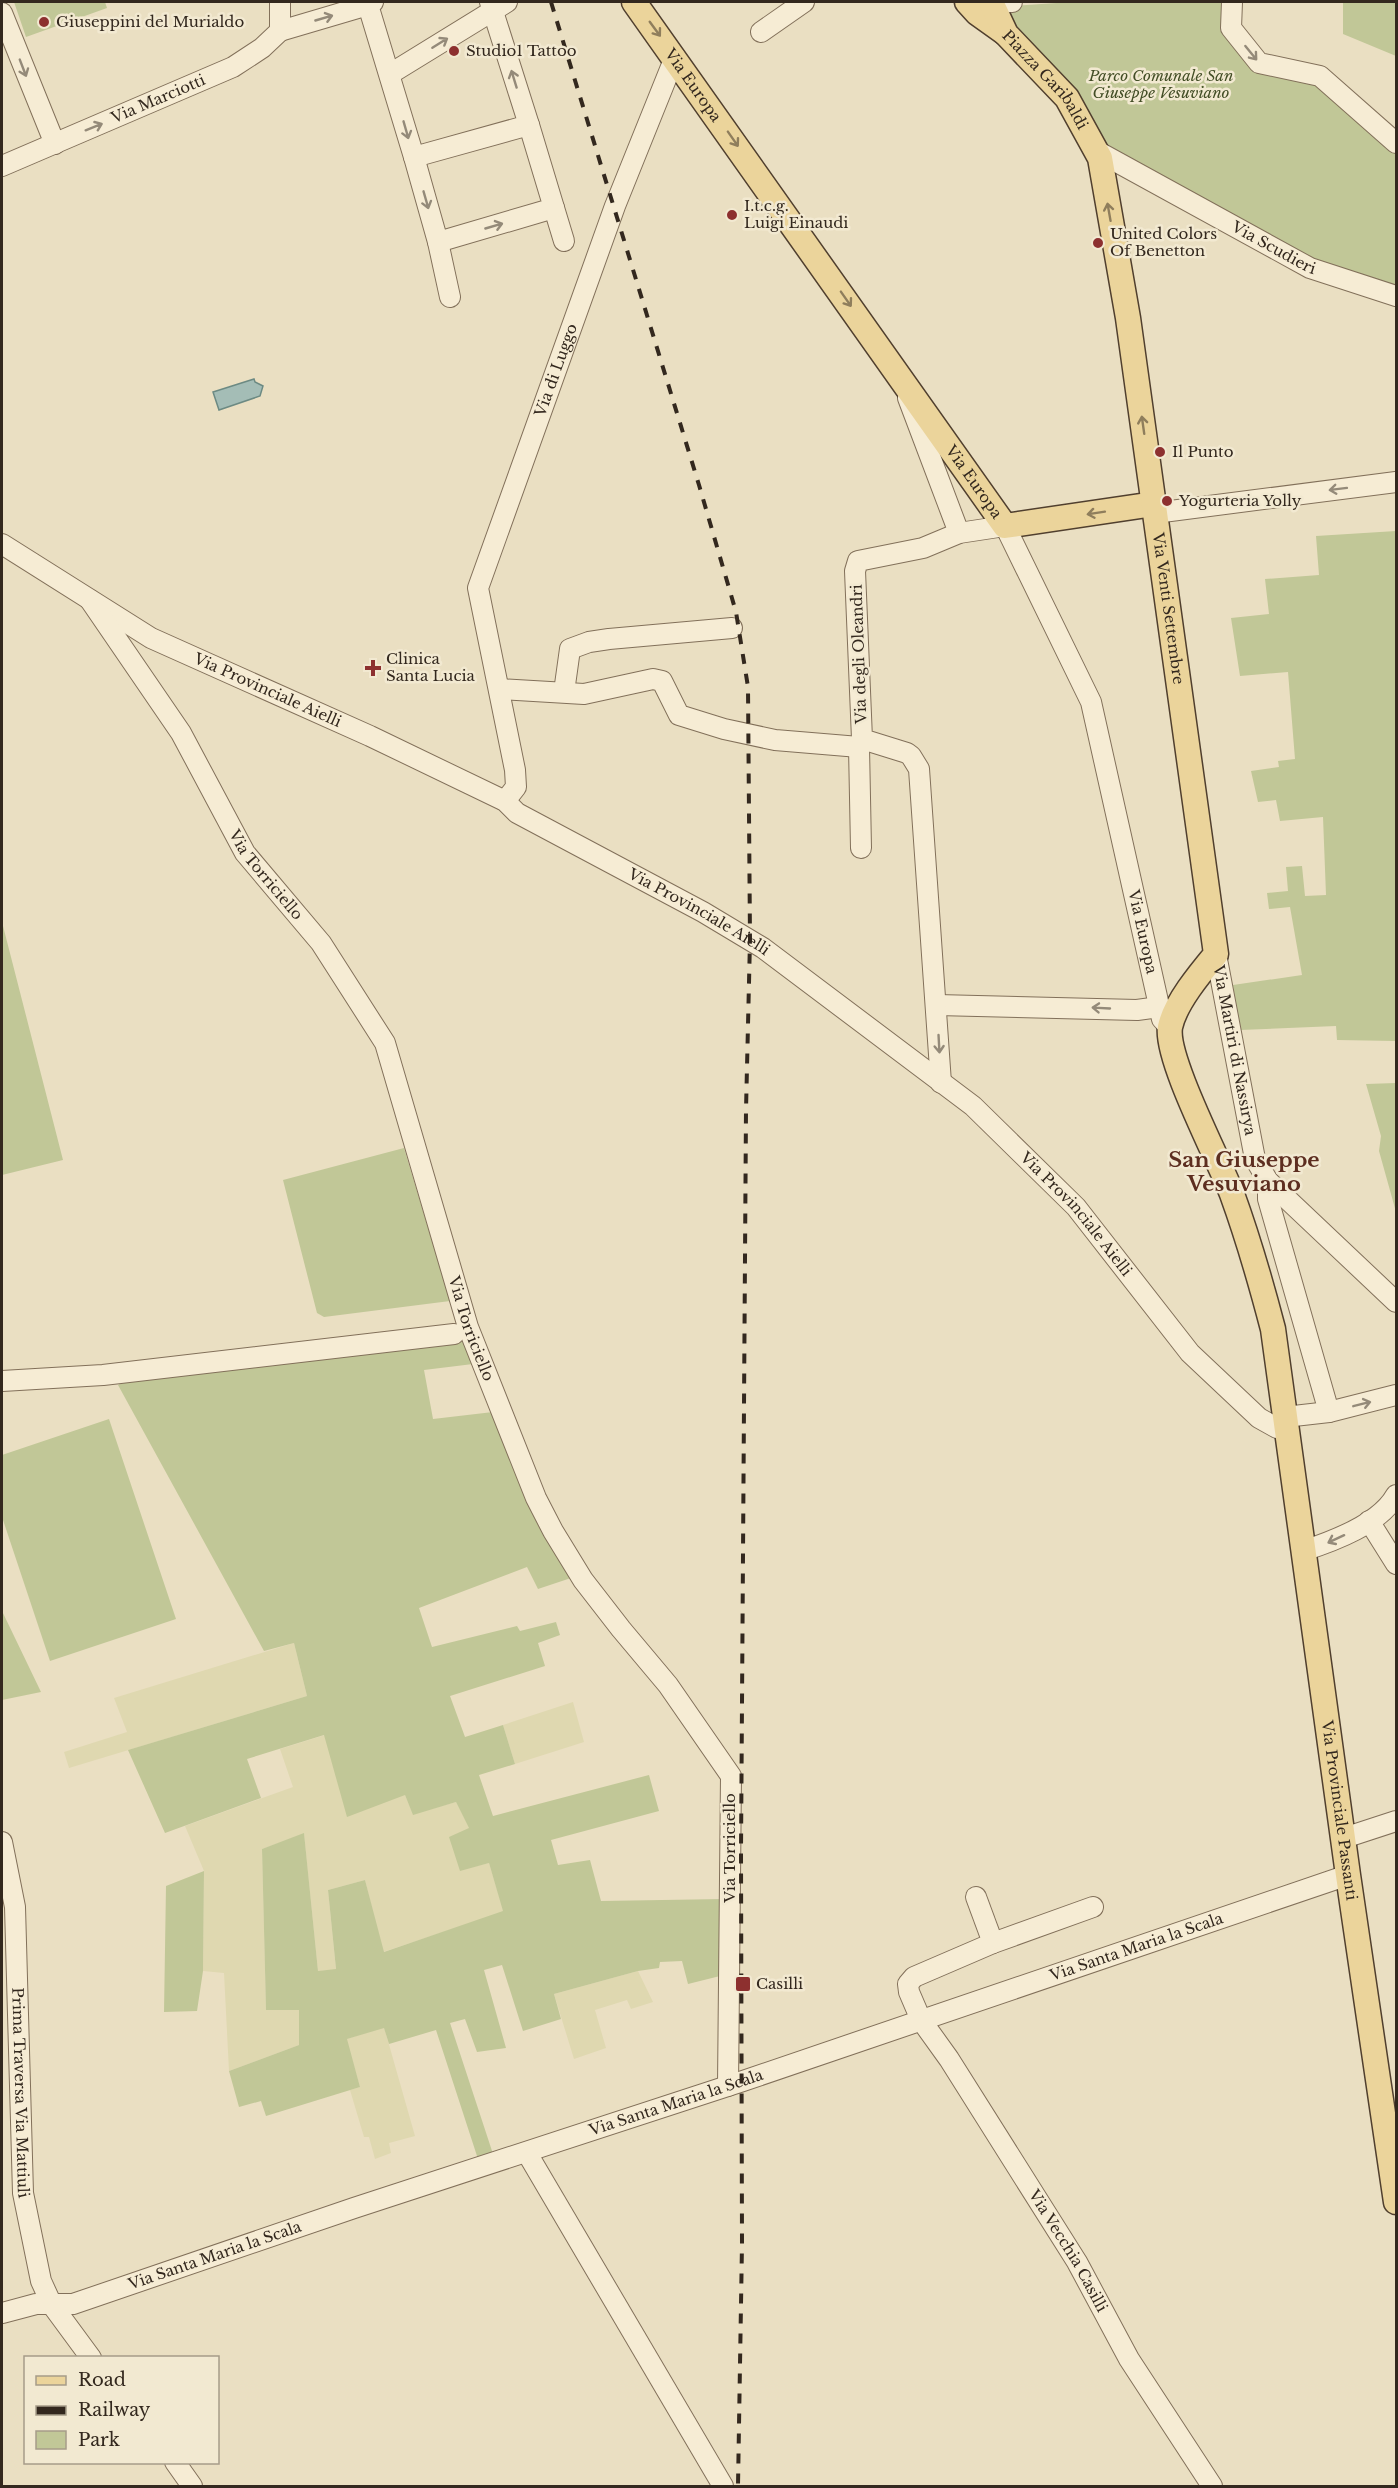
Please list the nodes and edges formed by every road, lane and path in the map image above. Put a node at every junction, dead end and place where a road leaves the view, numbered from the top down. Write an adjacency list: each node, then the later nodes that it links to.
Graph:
1 (280, 2): 10 (street)
2 (634, 2): 13 (main road, Via Europa, one-way to 13)
3 (804, 2): 11 (street)
4 (967, 2): 12 (main road)
5 (998, 2): 12 (main road, Piazza Garibaldi)
6 (1232, 2): 16 (street, one-way to 16)
7 (369, 3): 10 (street, one-way to 7); 14 (street)
8 (497, 5): 14 (street, one-way to 8); 15 (street, one-way to 8)
9 (2, 13): 17 (street, one-way to 17)
10 (280, 31): 17 (street, Via Marciotti, one-way to 10)
11 (761, 32)
12 (1006, 34): 18 (main road, Piazza Garibaldi)
13 (675, 57): 26 (main road, Via Europa, one-way to 26); 34 (street, Via di Luggo)
14 (390, 74): 19 (street, one-way to 19)
15 (529, 125): 19 (street); 21 (street)
16 (1396, 143)
17 (55, 144): 20 (street, Via Marciotti)
18 (1097, 154): 24 (street, Via Scudieri); 28 (main road, Via Venti Settembre, one-way to 18)
19 (414, 157): 23 (street, one-way to 23)
20 (2, 166)
21 (554, 208): 22 (street); 23 (street, one-way to 21)
22 (564, 241)
23 (438, 242): 25 (street)
24 (1396, 296)
25 (450, 297)
26 (900, 376): 29 (main road, Via Europa); 30 (street)
27 (1396, 482): 28 (street, one-way to 28)
28 (1155, 508): 29 (main road, one-way to 29); 39 (main road, Via Venti Settembre)
29 (1005, 526): 30 (street, Via degli Oleandri); 41 (street, Via Europa)
30 (959, 533): 36 (street, Via degli Oleandri)
31 (2, 544): 32 (street, Via Provinciale Aielli)
32 (90, 600): 37 (street, Via Provinciale Aielli); 62 (street, Via Torriciello)
33 (732, 628): 35 (street)
34 (499, 689): 35 (street); 37 (street, Via di Luggo)
35 (564, 692): 36 (street)
36 (860, 743): 38 (street); 40 (street, Via degli Oleandri)
37 (505, 801): 42 (street, Via Provinciale Aielli)
38 (861, 848)
39 (1216, 954): 41 (main road); 43 (street, Via Martiri di Nassirya)
40 (937, 1005): 41 (street, one-way to 40); 42 (street, Via degli Oleandri, one-way to 42)
41 (1165, 1018): 49 (main road, Via Provinciale Passanti)
42 (940, 1083): 49 (street, Via Provinciale Aielli)
43 (1268, 1181): 44 (street, Via Martiri di Nassirya); 48 (street)
44 (1396, 1302)
45 (454, 1334): 46 (street, Via Torriciello)
46 (2, 1381)
47 (1396, 1395): 48 (street, one-way to 47)
48 (1329, 1412): 49 (street)
49 (1286, 1423): 52 (main road, Via Provinciale Passanti)
50 (1396, 1495): 51 (street)
51 (1369, 1521): 52 (street, one-way to 52); 53 (street)
52 (1304, 1551): 55 (main road, Via Provinciale Passanti)
53 (1396, 1564)
54 (1396, 1821): 55 (street)
55 (1344, 1839): 57 (main road, Via Provinciale Passanti)
56 (2, 1842): 65 (street, Prima Traversa Via Mattiuli)
57 (1348, 1875): 61 (street, Via Santa Maria la Scala); 64 (main road, Via Provinciale Passanti)
58 (975, 1898): 60 (street)
59 (1093, 1907): 60 (street, Via Vecchia Casilli)
60 (993, 1943): 61 (street, Via Vecchia Casilli)
61 (921, 2020): 62 (street, Via Santa Maria la Scala); 69 (street, Via Vecchia Casilli)
62 (728, 2086): 63 (street, Via Santa Maria la Scala)
63 (526, 2153): 65 (street, Via Santa Maria la Scala); 68 (street)
64 (1396, 2202)
65 (52, 2305): 66 (street, Via Santa Maria la Scala); 67 (street, Prima Traversa Via Mattiuli)
66 (2, 2313)
67 (90, 2356)
68 (723, 2487)
69 (1212, 2487)

